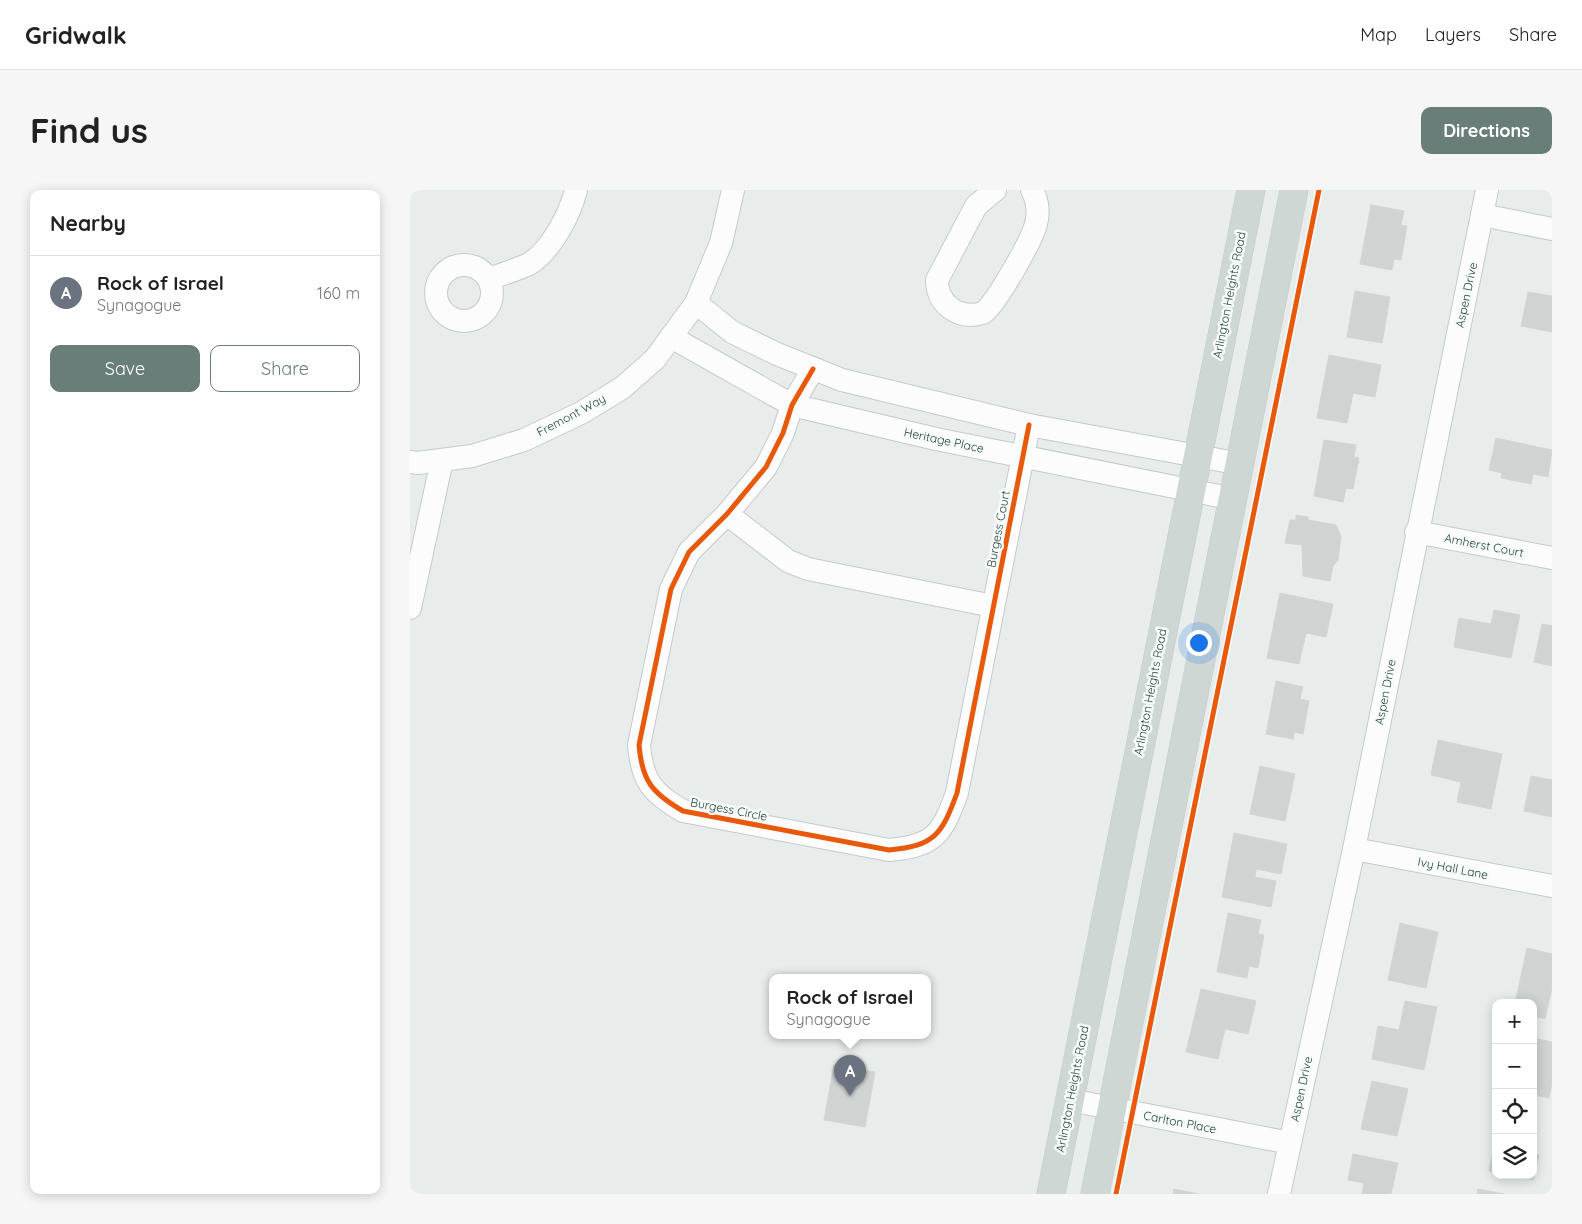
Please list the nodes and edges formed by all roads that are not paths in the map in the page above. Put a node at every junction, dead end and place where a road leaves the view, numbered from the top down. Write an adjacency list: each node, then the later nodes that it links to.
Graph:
1 (576, 190): 10 (street)
2 (734, 190): 11 (street, Fremont Way)
3 (995, 190): 4 (street)
4 (1032, 190)
5 (1250, 190): 16 (main road, Arlington Heights Road)
6 (1294, 190): 20 (main road)
7 (1487, 190): 8 (street, Aspen Drive)
8 (1482, 215): 9 (street); 24 (street, Aspen Drive)
9 (1552, 228)
10 (489, 280)
11 (696, 303): 12 (street, Fremont Way); 13 (street)
12 (671, 337): 14 (street, Heritage Place); 18 (street, Fremont Way)
13 (813, 369): 14 (street, Burgess Circle); 15 (street)
14 (792, 405): 17 (street, Heritage Place); 23 (street, Burgess Circle)
15 (1029, 425): 16 (street); 17 (street, Burgess Court)
16 (1197, 456): 20 (street); 21 (main road, Arlington Heights Road)
17 (1022, 457): 21 (street, Heritage Place); 26 (street, Burgess Court)
18 (442, 460): 19 (street, Fremont Way); 27 (street)
19 (410, 462)
20 (1241, 464): 22 (main road)
21 (1190, 491): 22 (street, Heritage Place); 30 (main road, Arlington Heights Road)
22 (1234, 499): 31 (main road)
23 (728, 514): 26 (street); 26 (street, Burgess Circle)
24 (1416, 532): 25 (street, Amherst Court); 28 (street, Aspen Drive)
25 (1552, 558)
26 (993, 606)
27 (410, 608)
28 (1354, 849): 29 (street, Ivy Hall Lane); 32 (street, Aspen Drive)
29 (1552, 886)
30 (1070, 1100): 31 (street, Carlton Place); 33 (main road, Arlington Heights Road)
31 (1112, 1108): 32 (street, Carlton Place); 34 (main road)
32 (1290, 1143): 35 (street, Aspen Drive)
33 (1051, 1194)
34 (1095, 1194)
35 (1279, 1194)

